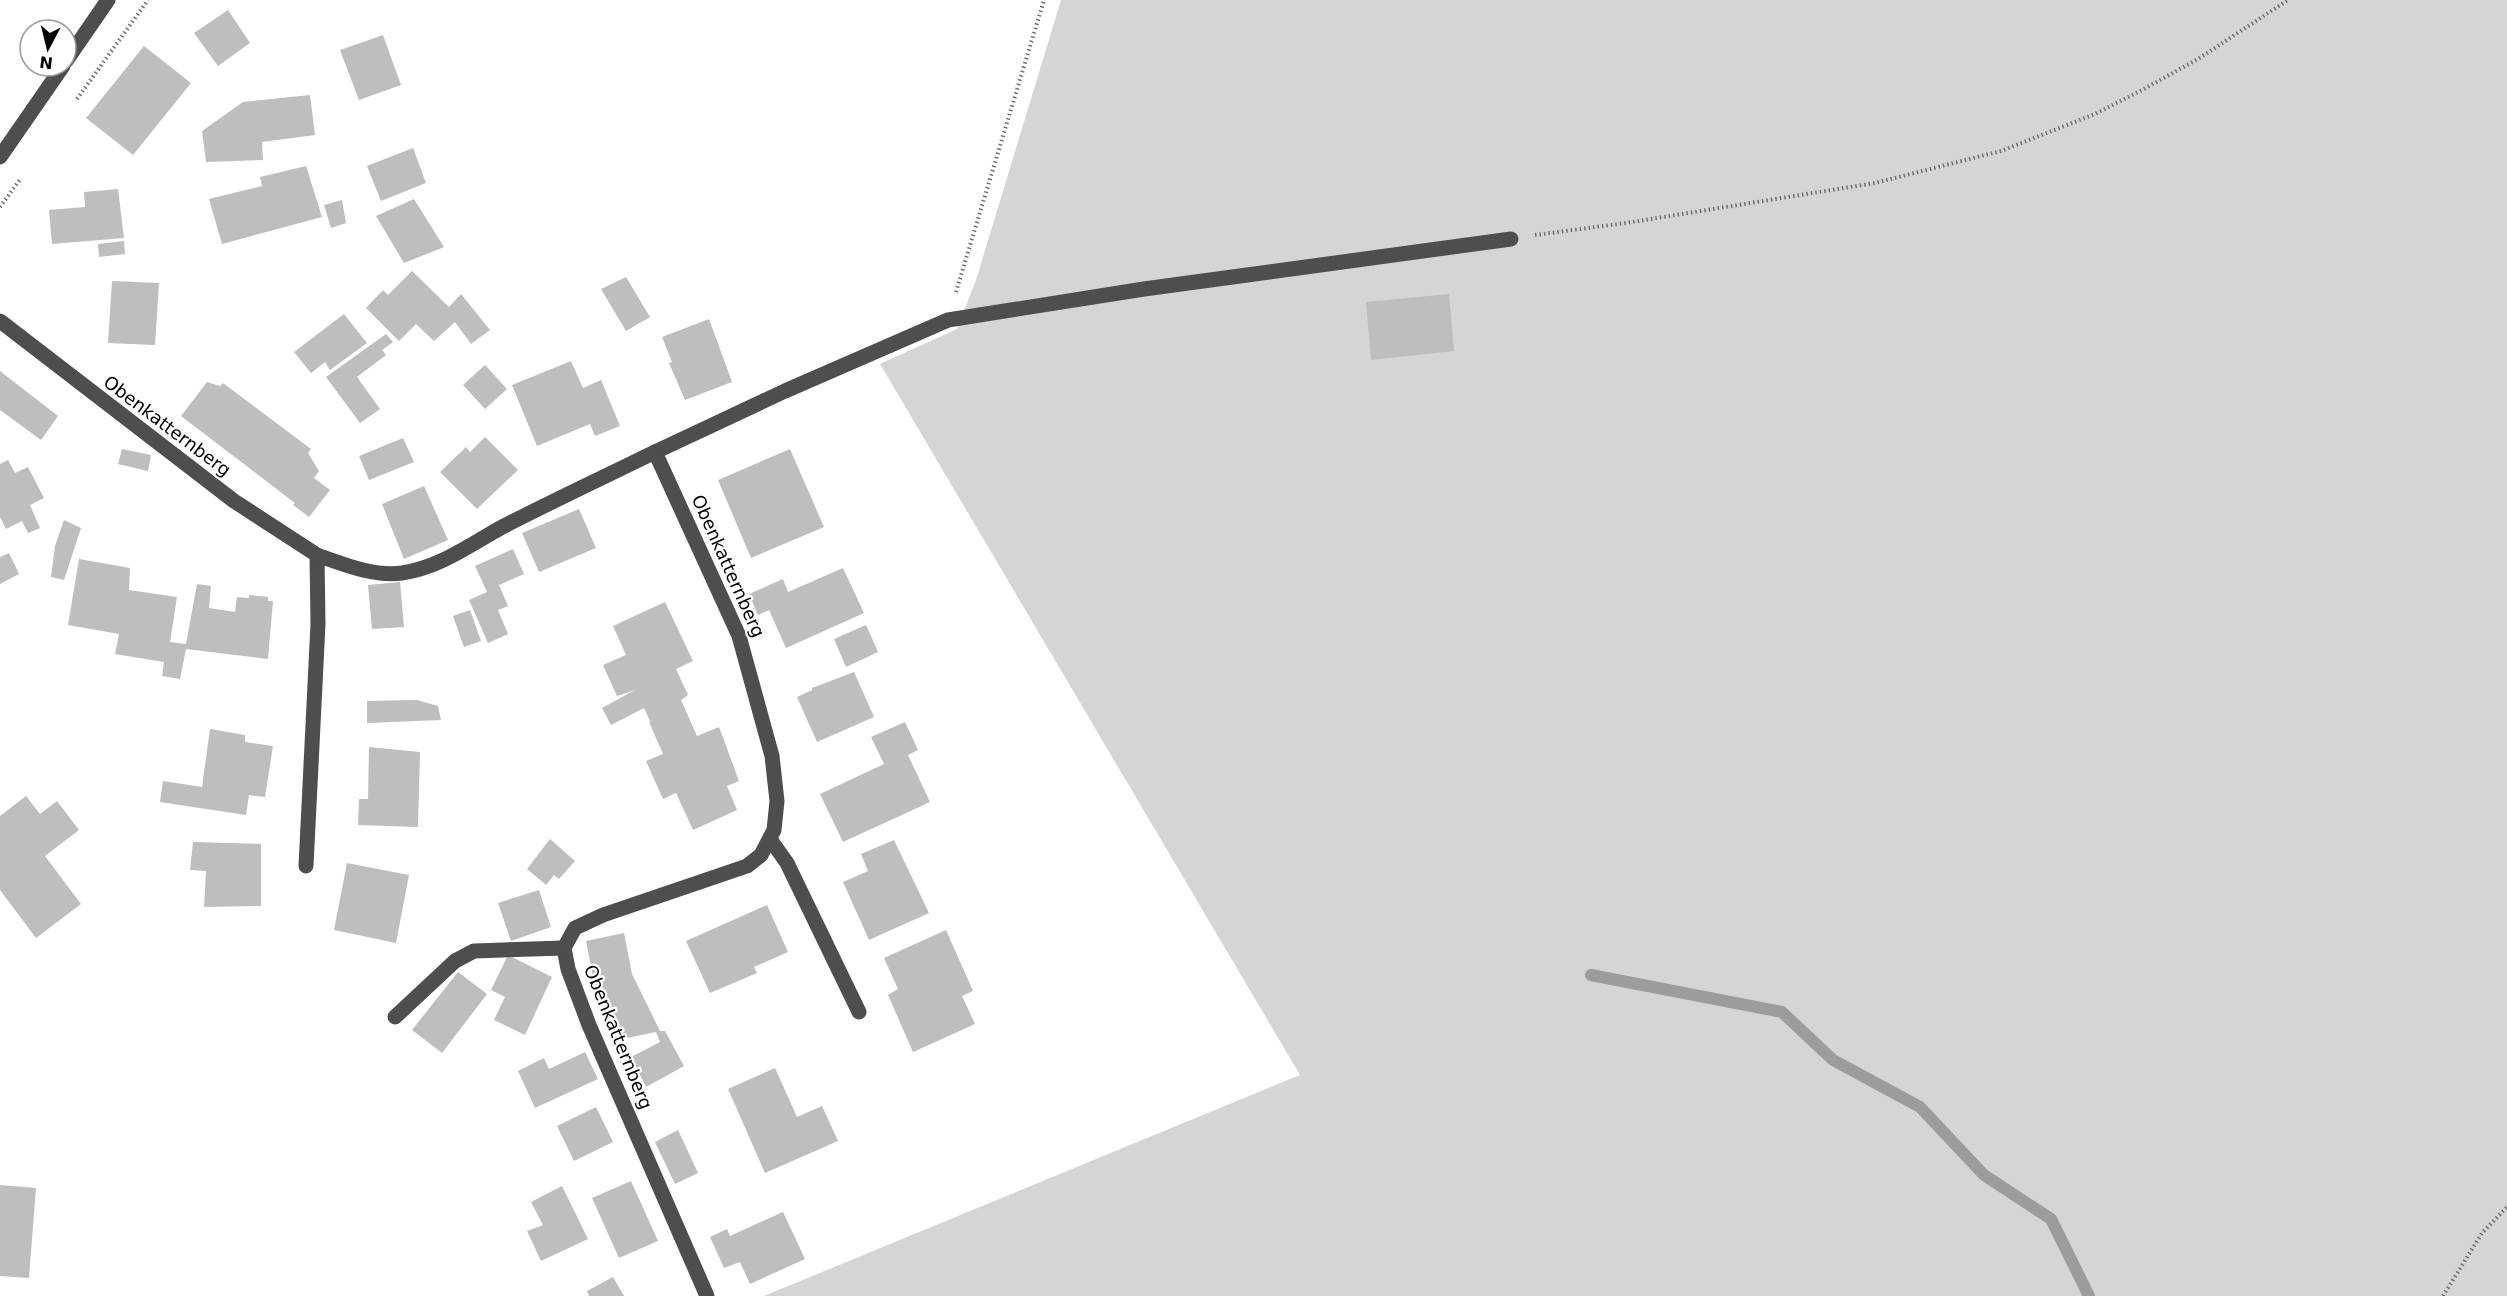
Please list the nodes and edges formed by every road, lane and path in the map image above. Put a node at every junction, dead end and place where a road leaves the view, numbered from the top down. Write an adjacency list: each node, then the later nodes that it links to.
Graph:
1 (108, 0): 4 (street)
2 (1044, 0): 8 (path)
3 (2288, 0): 7 (path)
4 (78, 44)
5 (55, 78): 6 (street)
6 (0, 157)
7 (1511, 239): 8 (street, Obenkatternberg)
8 (948, 320): 10 (street, Obenkatternberg)
9 (0, 321): 11 (street, Obenkatternberg)
10 (655, 452): 11 (street, Obenkatternberg); 12 (street, Obenkatternberg)
11 (317, 555): 13 (street)
12 (770, 839): 14 (street, Obenkatternberg); 15 (street)
13 (306, 866)
14 (564, 948): 16 (street); 18 (street, Obenkatternberg)
15 (859, 1012)
16 (395, 1017)
17 (2507, 1207): 19 (path)
18 (707, 1296)
19 (2443, 1296)

